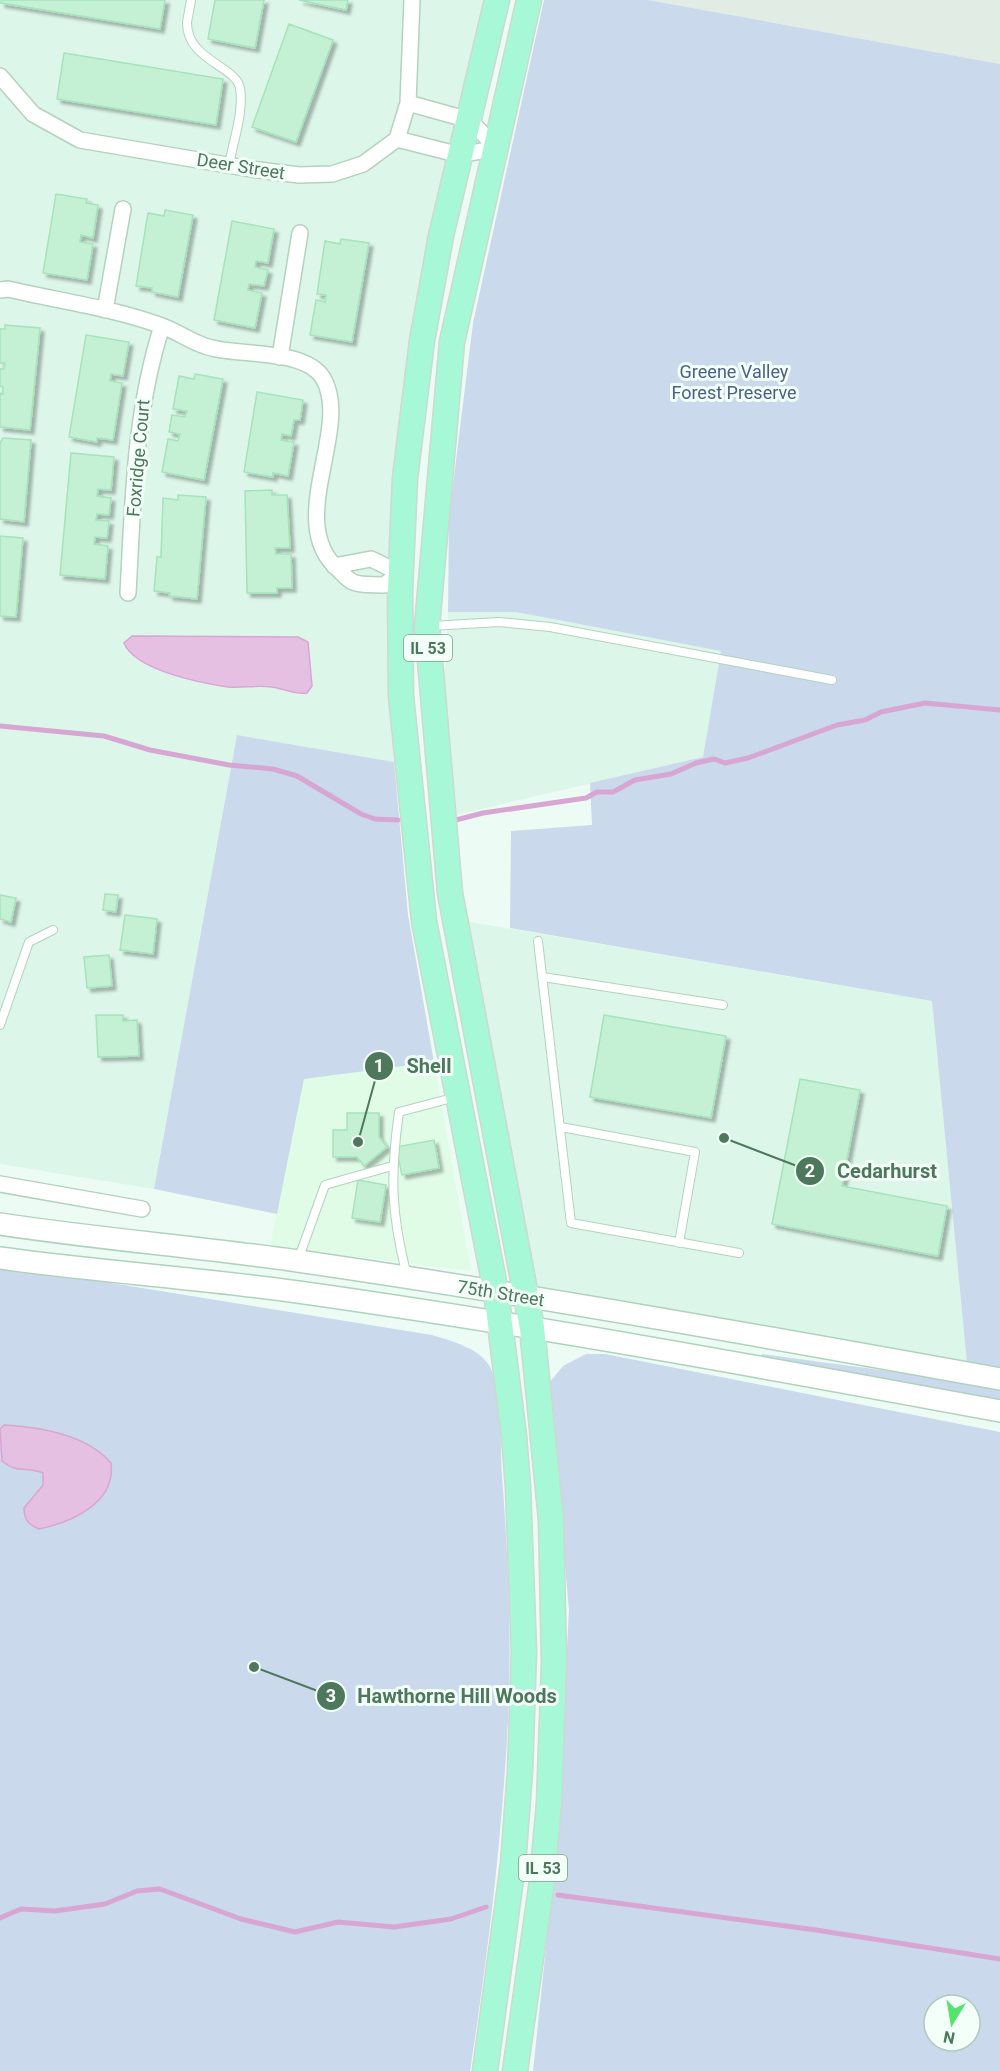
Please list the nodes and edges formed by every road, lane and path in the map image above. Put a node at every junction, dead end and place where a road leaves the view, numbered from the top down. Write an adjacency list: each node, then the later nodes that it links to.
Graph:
1 (191, 0): 11 (lane)
2 (412, 0): 6 (street)
3 (497, 0): 7 (main road, IL 53)
4 (529, 0): 9 (main road, IL 53)
5 (0, 76): 11 (street, Deer Street)
6 (408, 103): 7 (street); 8 (street)
7 (469, 120): 9 (street); 10 (main road, IL 53)
8 (397, 139): 10 (street); 11 (street, Deer Street)
9 (497, 148): 10 (street); 19 (main road, IL 53)
10 (460, 155): 19 (main road, IL 53)
11 (229, 165)
12 (123, 209): 15 (street)
13 (300, 233): 17 (street)
14 (0, 290): 15 (street)
15 (105, 310): 16 (street)
16 (162, 326): 17 (street); 20 (street, Foxridge Court)
17 (280, 357): 18 (street)
18 (334, 566): 19 (street); 19 (street)
19 (416, 573): 21 (main road, IL 53); 28 (main road, IL 53)
20 (128, 593)
21 (427, 626): 22 (lane); 40 (main road, IL 53)
22 (831, 680)
23 (53, 930): 27 (lane)
24 (538, 941): 25 (lane)
25 (543, 977): 26 (lane); 29 (lane)
26 (723, 1005)
27 (0, 1025)
28 (459, 1096): 30 (lane); 39 (main road, IL 53)
29 (561, 1127): 34 (lane); 34 (lane)
30 (392, 1166): 37 (lane); 38 (lane)
31 (0, 1184): 32 (street)
32 (142, 1209)
33 (0, 1224): 37 (main road, 75th Street)
34 (679, 1243): 35 (lane)
35 (739, 1253)
36 (0, 1258): 41 (main road, 75th Street)
37 (297, 1261): 38 (main road, 75th Street)
38 (407, 1278): 39 (main road, 75th Street)
39 (496, 1292): 40 (main road, 75th Street); 41 (main road, IL 53)
40 (527, 1297): 42 (main road, IL 53); 43 (main road, 75th Street)
41 (500, 1324): 42 (main road, 75th Street); 45 (main road, IL 53)
42 (532, 1328): 44 (main road, 75th Street); 46 (main road, IL 53)
43 (1000, 1379)
44 (1000, 1411)
45 (485, 2071)
46 (515, 2071)

